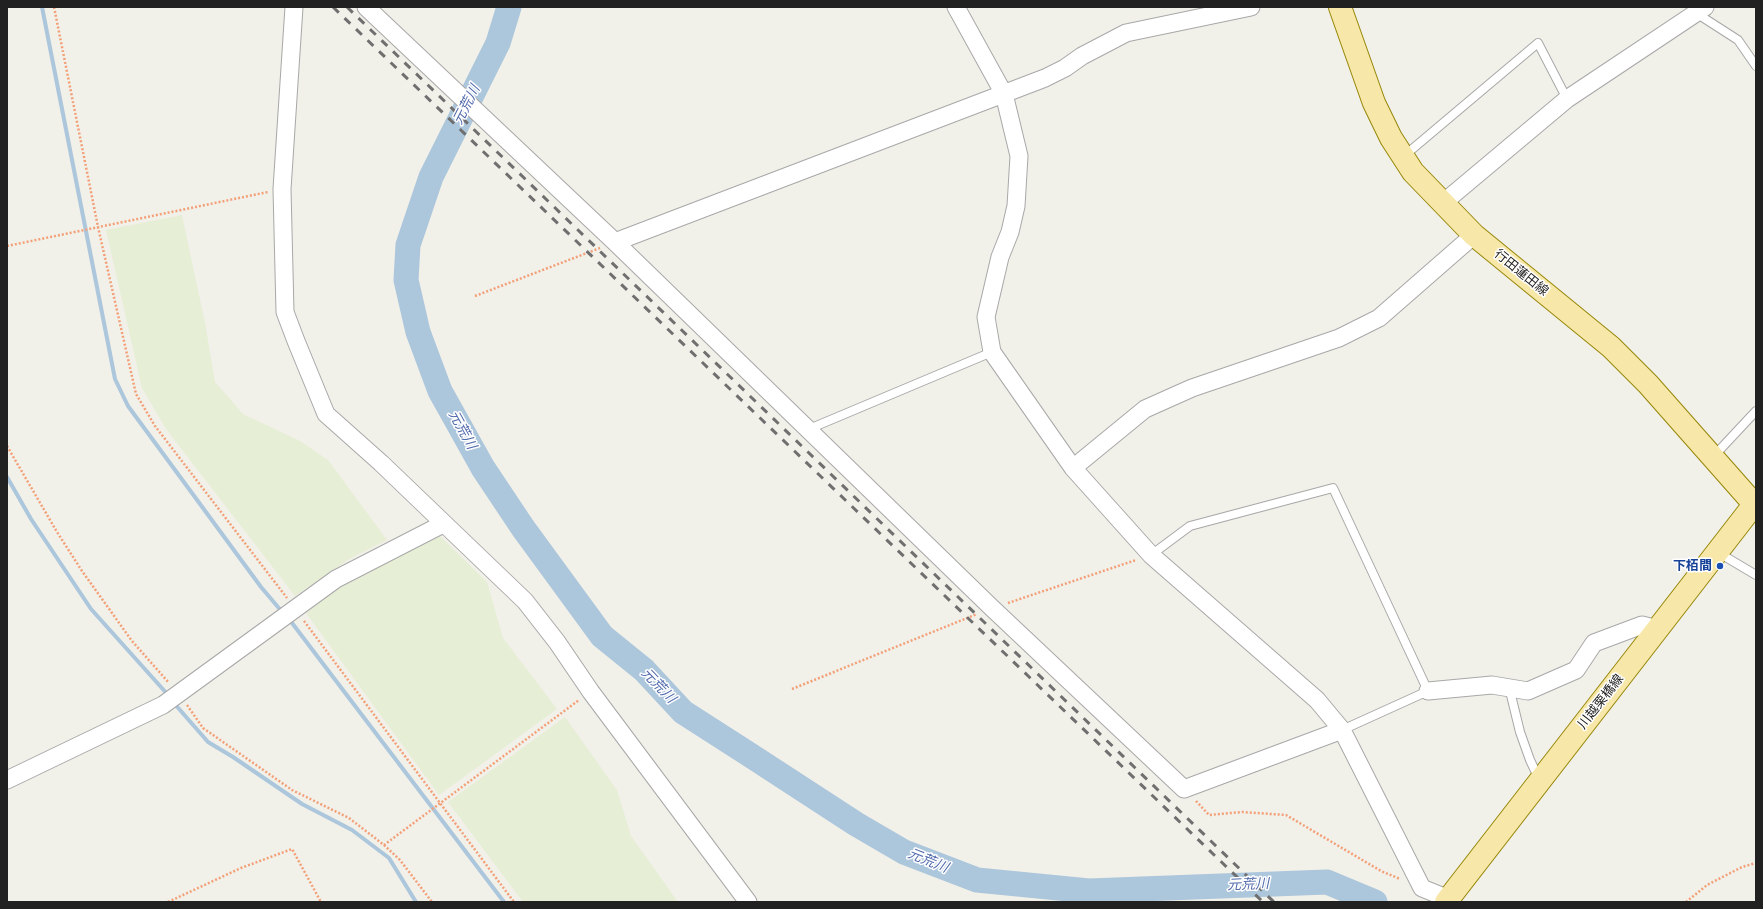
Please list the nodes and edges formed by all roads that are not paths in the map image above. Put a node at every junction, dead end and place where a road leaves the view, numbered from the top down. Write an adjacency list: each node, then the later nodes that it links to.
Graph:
1 (294, 7): 20 (street)
2 (366, 7): 13 (street)
3 (956, 7): 8 (street)
4 (1251, 7): 8 (street)
5 (1340, 7): 10 (main road, 行田蓮田線)
6 (1702, 9): 7 (lane); 9 (street)
7 (1756, 66)
8 (1004, 94): 13 (street); 14 (street)
9 (1567, 99): 10 (lane); 11 (street)
10 (1404, 157): 11 (main road, 行田蓮田線)
11 (1443, 203): 12 (main road, 行田蓮田線)
12 (1474, 235): 17 (main road, 行田蓮田線); 18 (street)
13 (615, 242): 16 (street)
14 (992, 352): 16 (lane); 18 (street)
15 (1756, 411): 17 (lane)
16 (809, 429): 27 (street)
17 (1713, 458): 19 (main road, 行田蓮田線)
18 (1073, 468): 22 (street)
19 (1755, 503): 21 (main road, 川越栗橋線)
20 (443, 524): 28 (street); 31 (street)
21 (1718, 552): 23 (lane); 24 (main road, 川越栗橋線)
22 (1152, 555): 26 (lane); 27 (street)
23 (1756, 575)
24 (1658, 629): 25 (street); 29 (main road, 川越栗橋線)
25 (1509, 687): 26 (street); 29 (lane)
26 (1428, 691): 27 (lane)
27 (1342, 730): 30 (street)
28 (7, 780)
29 (1540, 781): 30 (main road, 川越栗橋線)
30 (1448, 900)
31 (748, 902)

